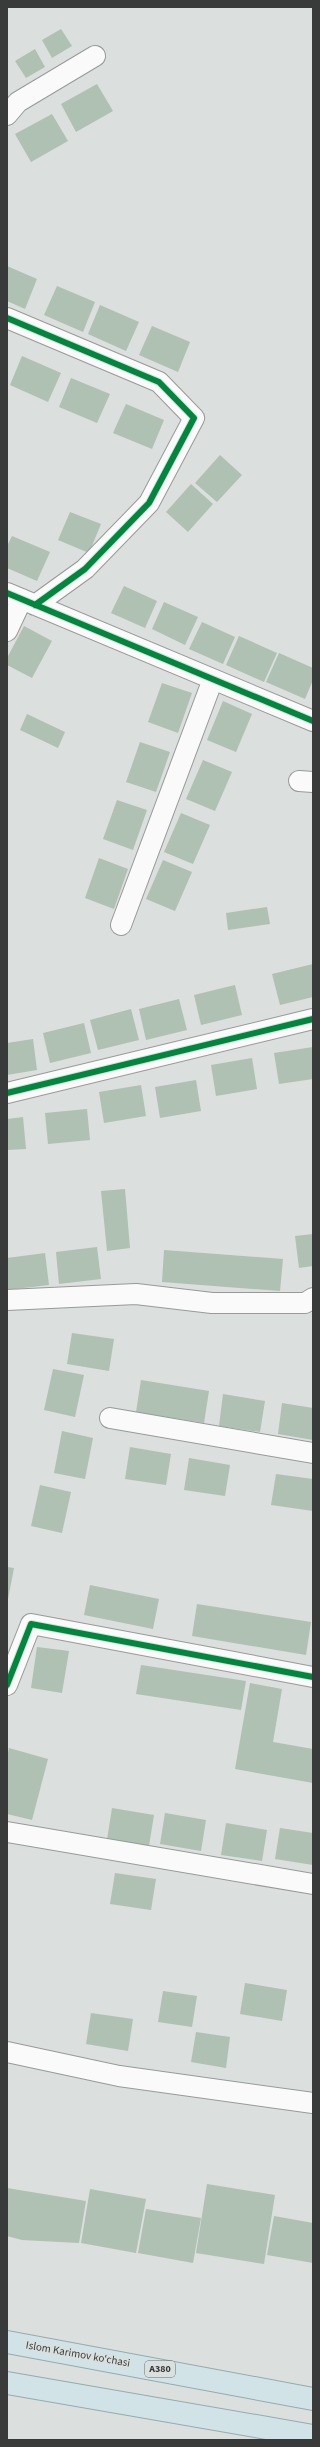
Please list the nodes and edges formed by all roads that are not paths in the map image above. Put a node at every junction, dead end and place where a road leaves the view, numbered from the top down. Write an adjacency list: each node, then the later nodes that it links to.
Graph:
1 (95, 56): 2 (street)
2 (7, 115)
3 (7, 318): 4 (street)
4 (21, 599): 5 (street); 6 (street)
5 (7, 631)
6 (213, 679): 7 (street); 8 (street)
7 (313, 721)
8 (121, 926)
9 (313, 1019): 10 (street)
10 (7, 1093)
11 (313, 1298): 12 (street)
12 (7, 1300)
13 (110, 1418): 14 (street)
14 (313, 1453)
15 (313, 1677): 16 (street)
16 (7, 1684)
17 (7, 1832): 18 (street)
18 (313, 1884)
19 (7, 2052): 20 (street)
20 (313, 2103)
21 (7, 2342): 23 (highway, Islom Karimov ko‘chasi / A380)
22 (7, 2383): 24 (highway)
23 (313, 2399)
24 (313, 2436)

